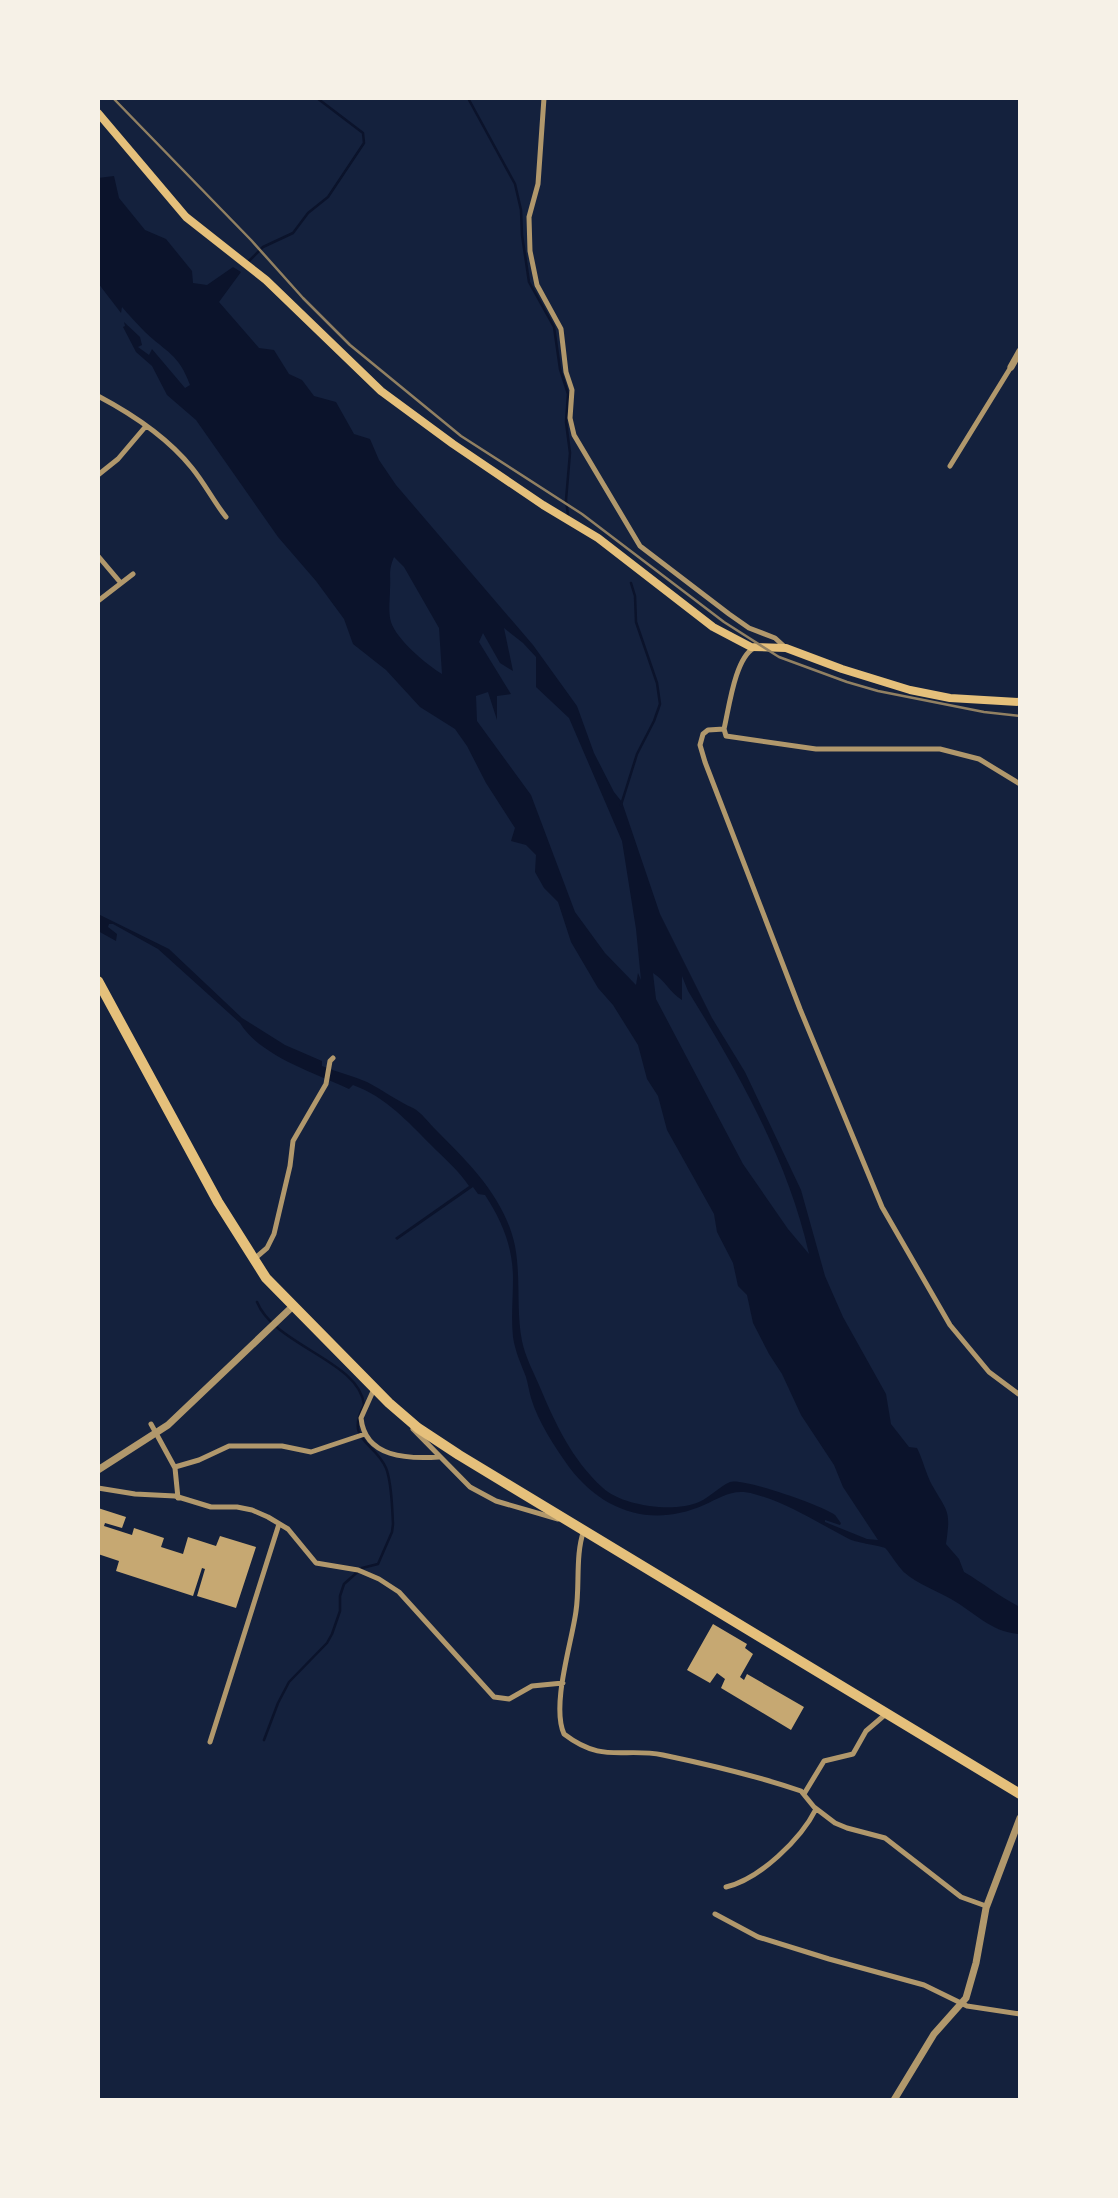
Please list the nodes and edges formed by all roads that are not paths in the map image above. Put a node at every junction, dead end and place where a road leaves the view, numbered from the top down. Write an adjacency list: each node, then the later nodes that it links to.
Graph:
1 (544, 98): 15 (street)
2 (98, 113): 14 (main road)
3 (1020, 351): 4 (street)
4 (1010, 367): 7 (street)
5 (98, 396): 6 (street)
6 (146, 426): 8 (street); 9 (street)
7 (950, 466)
8 (98, 475)
9 (226, 517)
10 (98, 556): 12 (street)
11 (132, 574): 12 (street)
12 (120, 582): 13 (street)
13 (98, 601)
14 (754, 648): 15 (main road); 17 (street)
15 (786, 648): 16 (main road)
16 (1020, 702)
17 (724, 729): 18 (street); 24 (street)
18 (1020, 783)
19 (98, 981): 21 (highway)
20 (332, 1060): 21 (street)
21 (253, 1260): 22 (highway)
22 (292, 1307): 23 (highway); 30 (street)
23 (374, 1389): 25 (highway); 27 (street)
24 (1020, 1395)
25 (389, 1404): 28 (street); 33 (highway)
26 (150, 1424): 29 (street)
27 (365, 1434): 28 (street); 29 (street)
28 (439, 1457): 33 (street)
29 (174, 1466): 32 (street)
30 (98, 1470)
31 (98, 1488): 32 (street)
32 (178, 1498): 34 (street)
33 (570, 1522): 35 (highway)
34 (279, 1524): 36 (street); 38 (street)
35 (584, 1530): 36 (street); 37 (highway)
36 (563, 1684): 39 (street)
37 (887, 1713): 39 (street); 40 (highway)
38 (210, 1742)
39 (804, 1794): 41 (street)
40 (1020, 1794)
41 (816, 1809): 43 (street); 44 (street)
42 (1020, 1818): 44 (street)
43 (726, 1887)
44 (986, 1906): 46 (street)
45 (715, 1914): 46 (street)
46 (961, 2004): 47 (street); 48 (street)
47 (1020, 2014)
48 (894, 2100)

